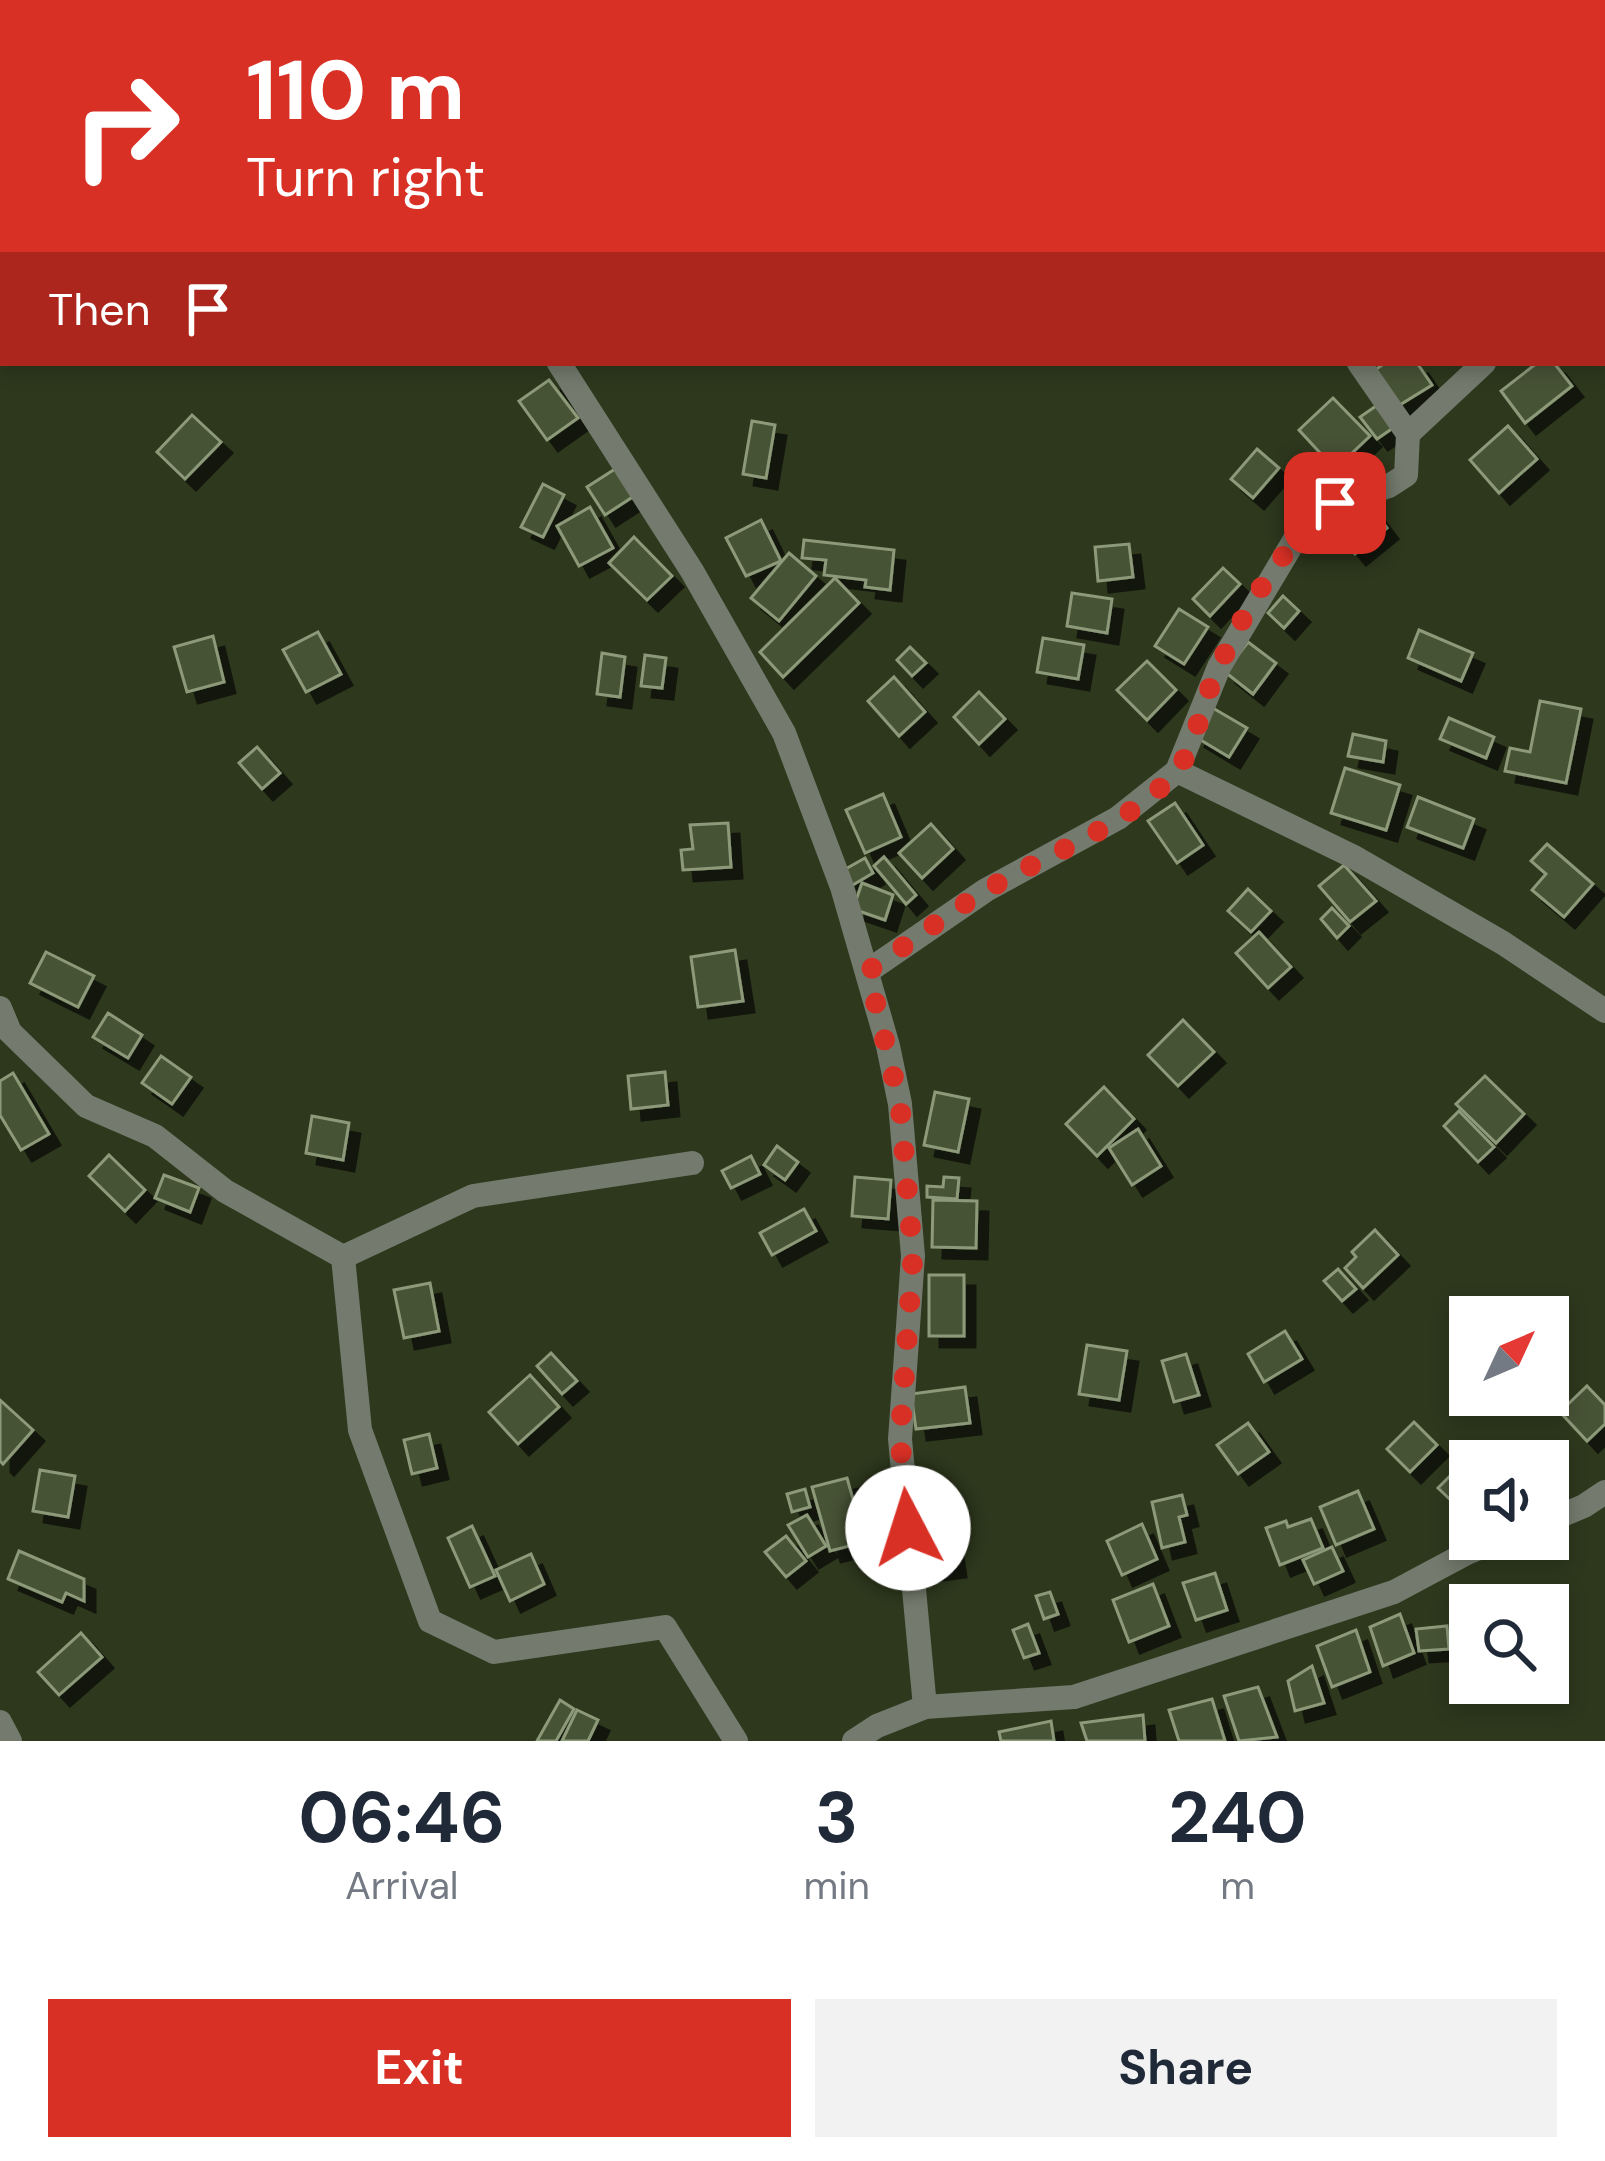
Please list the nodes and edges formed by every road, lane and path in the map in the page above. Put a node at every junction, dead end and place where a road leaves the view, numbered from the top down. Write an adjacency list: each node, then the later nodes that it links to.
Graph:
1 (561, 366): 6 (street)
2 (1361, 366): 4 (street)
3 (1481, 366): 4 (street)
4 (1408, 434): 5 (street)
5 (1177, 771): 6 (street); 8 (street)
6 (868, 971): 14 (street)
7 (0, 1008): 10 (street)
8 (1605, 1011)
9 (692, 1163): 10 (street)
10 (344, 1257): 17 (street)
11 (1605, 1492): 12 (street)
12 (1569, 1512)
13 (1452, 1560): 14 (street)
14 (925, 1707): 18 (street)
15 (0, 1722): 16 (street)
16 (10, 1741)
17 (736, 1741)
18 (854, 1741)

